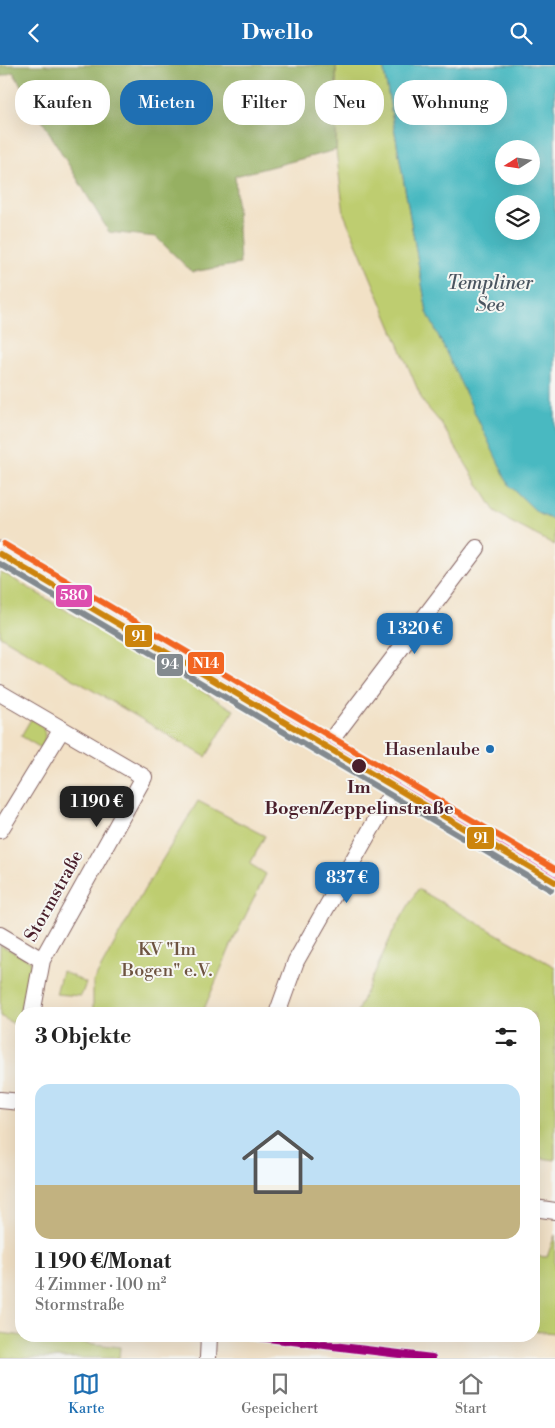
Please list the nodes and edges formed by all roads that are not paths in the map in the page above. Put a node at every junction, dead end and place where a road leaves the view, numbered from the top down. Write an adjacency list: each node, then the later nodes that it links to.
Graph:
1 (477, 548): 5 (street)
2 (0, 552): 5 (main road)
3 (0, 693): 4 (street, Stormstraße)
4 (62, 729): 7 (street); 10 (street, Stormstraße)
5 (328, 744): 6 (main road)
6 (396, 785): 8 (main road); 12 (street)
7 (0, 830)
8 (555, 879)
9 (0, 935): 10 (street, Stormstraße)
10 (42, 960): 11 (street, Stormstraße)
11 (33, 1007)
12 (280, 1007)
13 (0, 1100): 14 (street)
14 (15, 1101)
15 (540, 1209): 16 (street)
16 (555, 1211)
17 (209, 1342): 18 (street)
18 (208, 1358)

